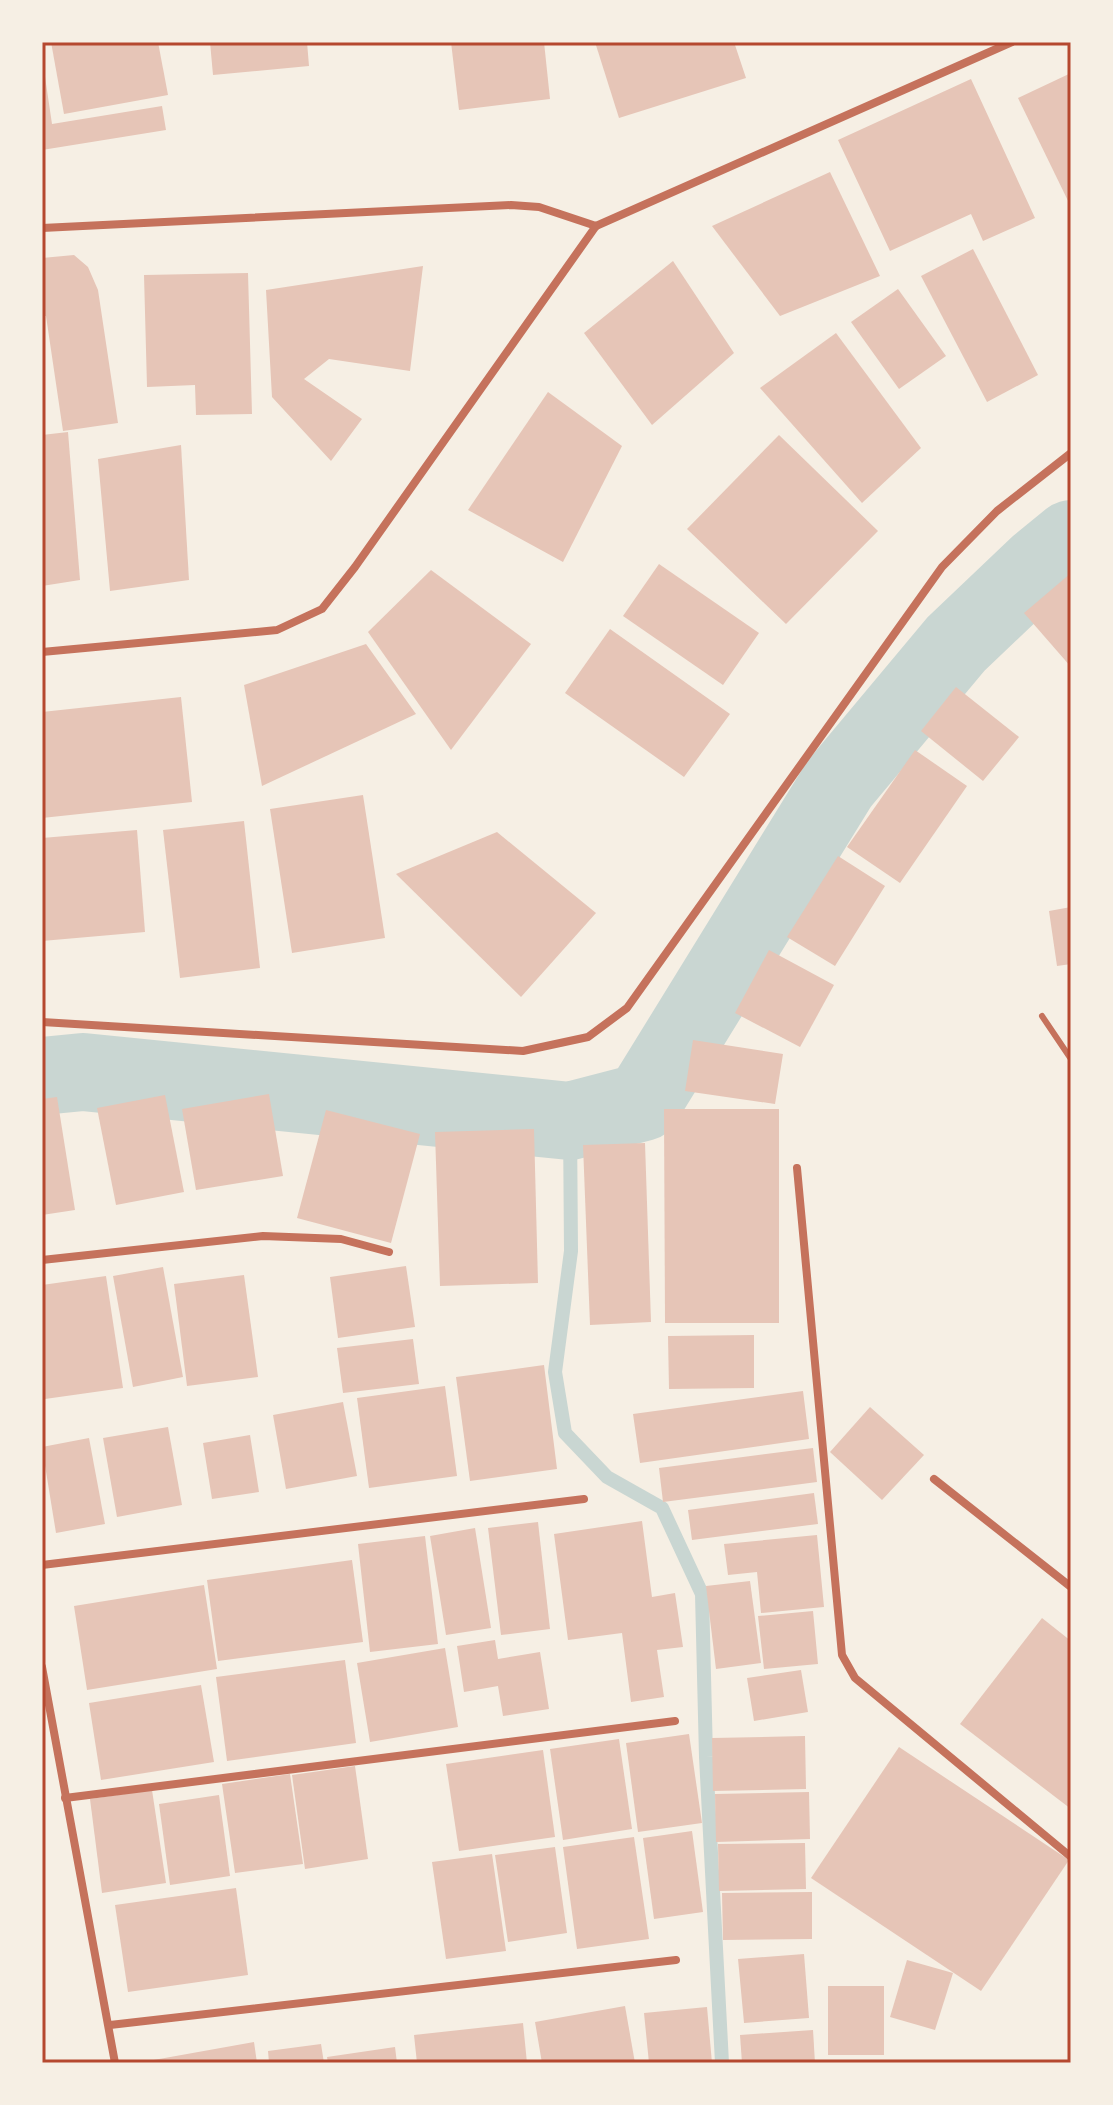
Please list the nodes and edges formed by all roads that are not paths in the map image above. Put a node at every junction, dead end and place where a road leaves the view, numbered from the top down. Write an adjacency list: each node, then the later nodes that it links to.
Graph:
1 (1012, 42): 2 (street)
2 (596, 226): 3 (street); 5 (street)
3 (42, 228)
4 (1071, 453): 7 (street)
5 (42, 652)
6 (1042, 1016): 8 (lane)
7 (42, 1022)
8 (1071, 1059)
9 (797, 1168): 19 (street)
10 (389, 1252): 11 (street)
11 (42, 1260)
12 (934, 1479): 15 (street)
13 (584, 1499): 14 (street)
14 (42, 1565)
15 (1071, 1587)
16 (42, 1667): 18 (street)
17 (675, 1721): 18 (street)
18 (65, 1798): 21 (street)
19 (1071, 1857)
20 (676, 1960): 21 (street)
21 (110, 2025): 22 (street)
22 (115, 2063)

